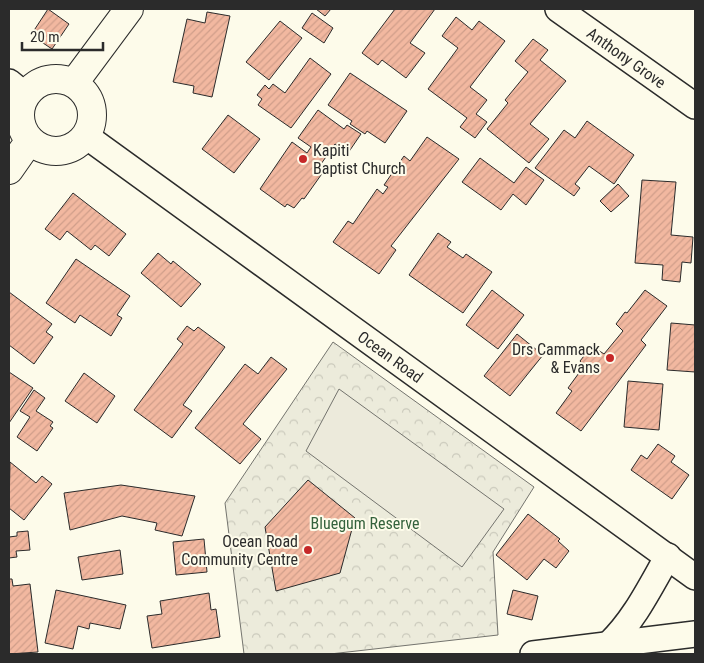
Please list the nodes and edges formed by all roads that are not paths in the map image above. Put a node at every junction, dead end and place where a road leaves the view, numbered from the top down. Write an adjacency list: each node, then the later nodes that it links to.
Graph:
1 (129, 9): 3 (main road)
2 (558, 9): 5 (street, Anthony Grove)
3 (74, 83): 4 (main road); 6 (main road)
4 (17, 88): 7 (main road)
5 (695, 106)
6 (86, 136): 7 (main road); 9 (street, Ocean Road)
7 (30, 140): 8 (main road)
8 (9, 170)
9 (668, 556): 10 (street, Ocean Road); 12 (street)
10 (695, 577)
11 (695, 634): 12 (street)
12 (609, 644): 13 (street)
13 (533, 654)

